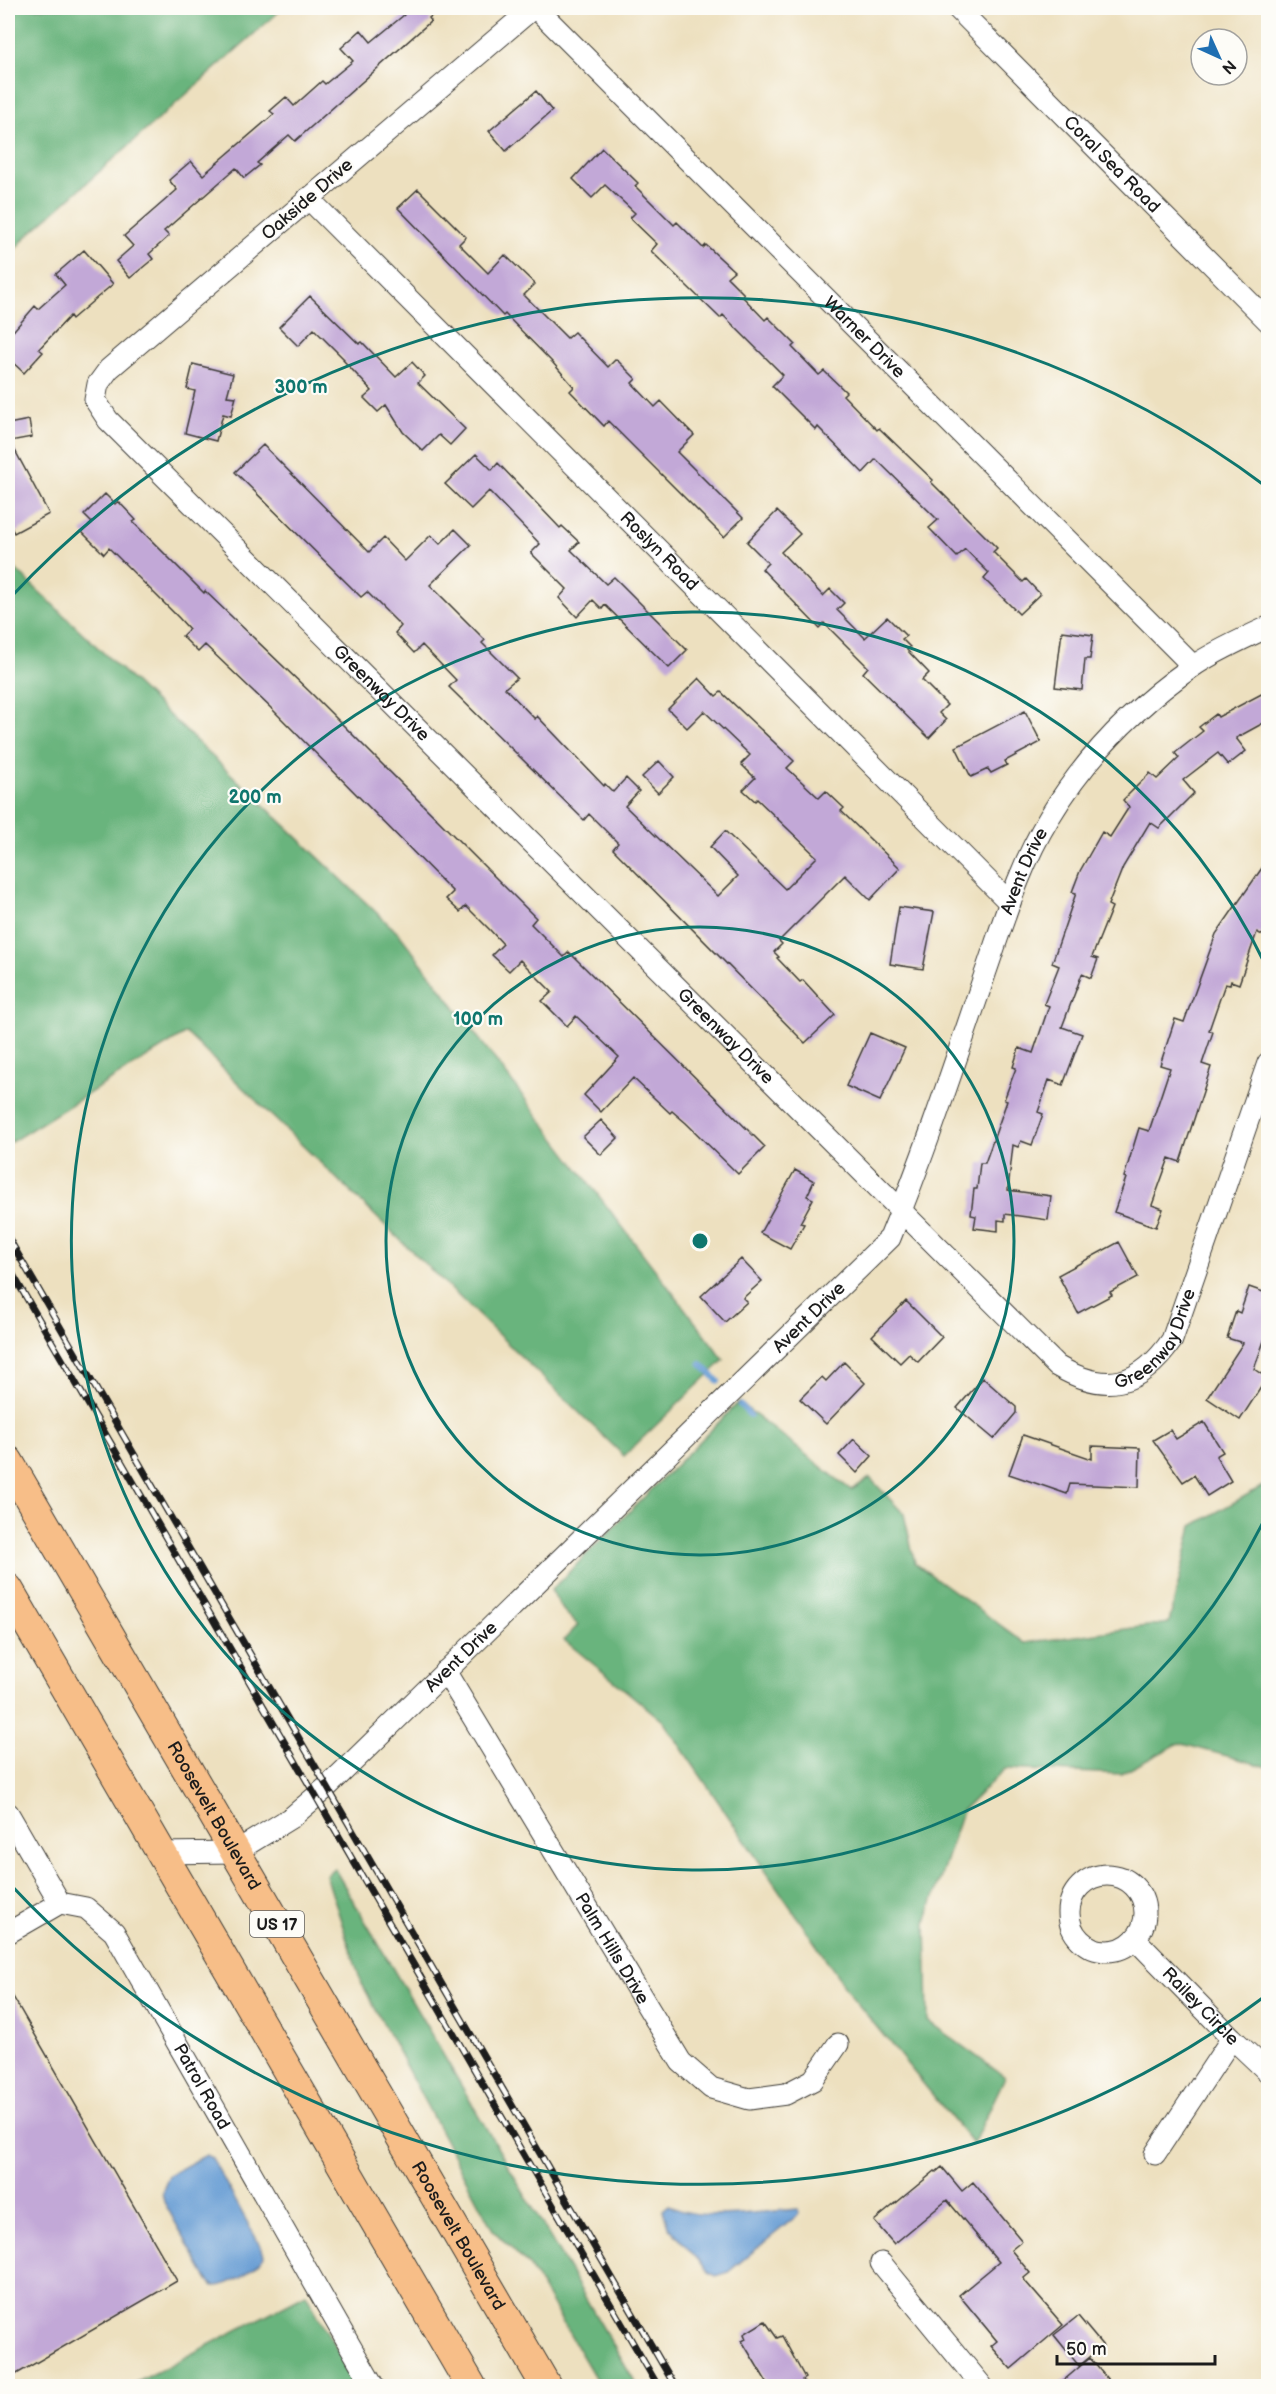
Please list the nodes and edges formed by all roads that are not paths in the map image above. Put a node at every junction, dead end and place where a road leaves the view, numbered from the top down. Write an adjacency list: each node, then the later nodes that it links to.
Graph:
1 (534, 8): 3 (street, Oakside Drive); 7 (street, Warner Drive)
2 (957, 8): 4 (street, Coral Sea Road)
3 (308, 198): 5 (street, Oakside Drive); 8 (street, Roslyn Road)
4 (1269, 321)
5 (95, 400): 10 (street, Greenway Drive)
6 (1269, 627): 7 (street, Avent Drive)
7 (1194, 666): 8 (street, Avent Drive)
8 (1010, 903): 10 (street, Avent Drive)
9 (1269, 1063): 10 (street, Greenway Drive)
10 (901, 1212): 13 (street, Avent Drive)
11 (8, 1461): 15 (highway, Roosevelt Boulevard / US 17)
12 (8, 1589): 16 (highway)
13 (445, 1671): 15 (street, Avent Drive); 21 (street, Palm Hills Drive)
14 (8, 1813): 17 (street)
15 (235, 1852): 16 (street); 27 (highway, Roosevelt Boulevard / US 17)
16 (161, 1853): 26 (highway)
17 (60, 1903): 18 (street); 25 (street, Patrol Road)
18 (8, 1934)
19 (1135, 1939): 20 (street, Railey Circle)
20 (1232, 2038): 22 (street, Railey Circle); 23 (street)
21 (838, 2044)
22 (1269, 2072)
23 (1155, 2154)
24 (881, 2263): 28 (street)
25 (373, 2386)
26 (471, 2386)
27 (546, 2386)
28 (982, 2386)

